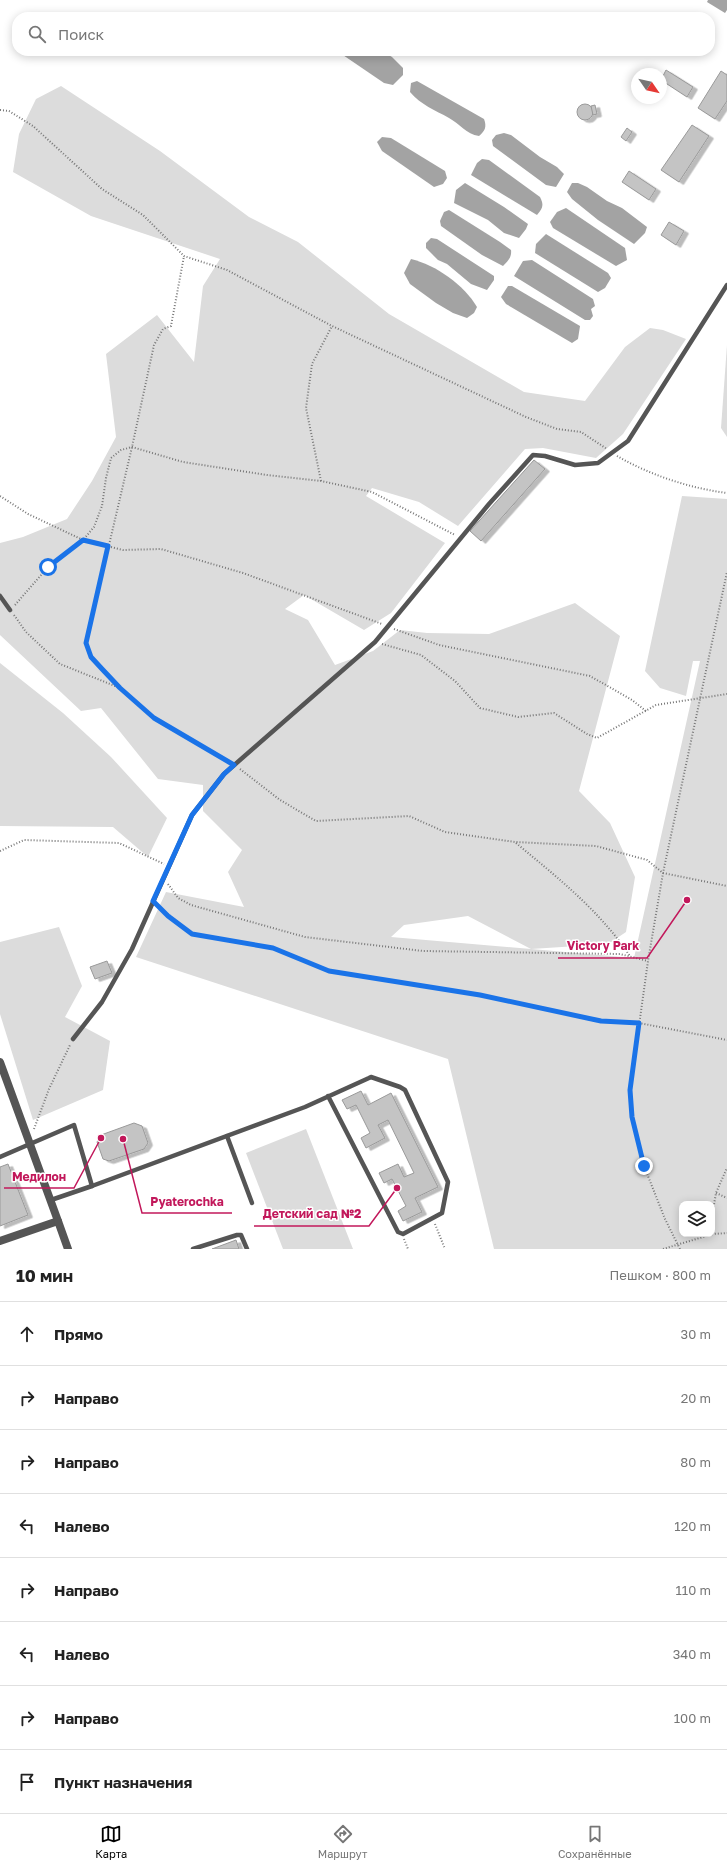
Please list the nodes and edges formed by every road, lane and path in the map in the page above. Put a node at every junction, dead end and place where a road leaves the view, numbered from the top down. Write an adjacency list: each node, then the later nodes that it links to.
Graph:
1 (0, 110): 2 (path)
2 (184, 256): 4 (path); 5 (path)
3 (727, 285): 6 (lane)
4 (332, 326): 6 (path); 7 (path)
5 (132, 447): 7 (path); 11 (path); 12 (path)
6 (612, 453): 8 (path); 10 (lane)
7 (321, 481): 10 (path)
8 (727, 493)
9 (0, 496): 11 (path)
10 (460, 538): 16 (lane)
11 (83, 540): 12 (path); 15 (path)
12 (108, 546): 16 (path); 18 (path)
13 (727, 572): 20 (path)
14 (0, 596): 15 (lane)
15 (10, 610): 18 (path)
16 (387, 626): 17 (lane); 21 (path)
17 (375, 642): 21 (path); 22 (lane)
18 (120, 688): 22 (path)
19 (727, 694): 20 (path)
20 (701, 698): 21 (path); 26 (path)
21 (646, 711)
22 (234, 765): 23 (path); 25 (lane)
23 (515, 842): 26 (path); 30 (path)
24 (0, 851): 25 (path)
25 (169, 866): 27 (lane)
26 (663, 873): 28 (path); 31 (path)
27 (164, 876): 29 (lane); 30 (path)
28 (727, 886)
29 (153, 901): 32 (path); 33 (lane)
30 (630, 956): 31 (path)
31 (648, 961): 32 (path)
32 (639, 1023): 34 (path); 54 (path)
33 (73, 1039): 37 (path)
34 (727, 1040)
35 (0, 1062): 37 (street)
36 (328, 1096): 38 (lane); 48 (lane); 48 (lane)
37 (26, 1134): 39 (street)
38 (227, 1136): 42 (lane); 47 (lane)
39 (30, 1144): 40 (lane); 42 (lane); 45 (street)
40 (0, 1157)
41 (727, 1168): 43 (path)
42 (92, 1186): 45 (lane)
43 (716, 1193): 44 (path); 46 (path)
44 (727, 1198)
45 (51, 1200): 49 (street)
46 (715, 1201)
47 (252, 1203)
48 (433, 1219): 58 (path)
49 (58, 1221): 53 (street); 55 (street)
50 (727, 1233): 51 (path)
51 (715, 1234)
52 (702, 1237): 54 (path)
53 (0, 1241)
54 (677, 1244): 59 (path); 60 (path)
55 (68, 1249)
56 (193, 1249): 57 (lane)
57 (248, 1249)
58 (445, 1249)
59 (663, 1249)
60 (680, 1249)

